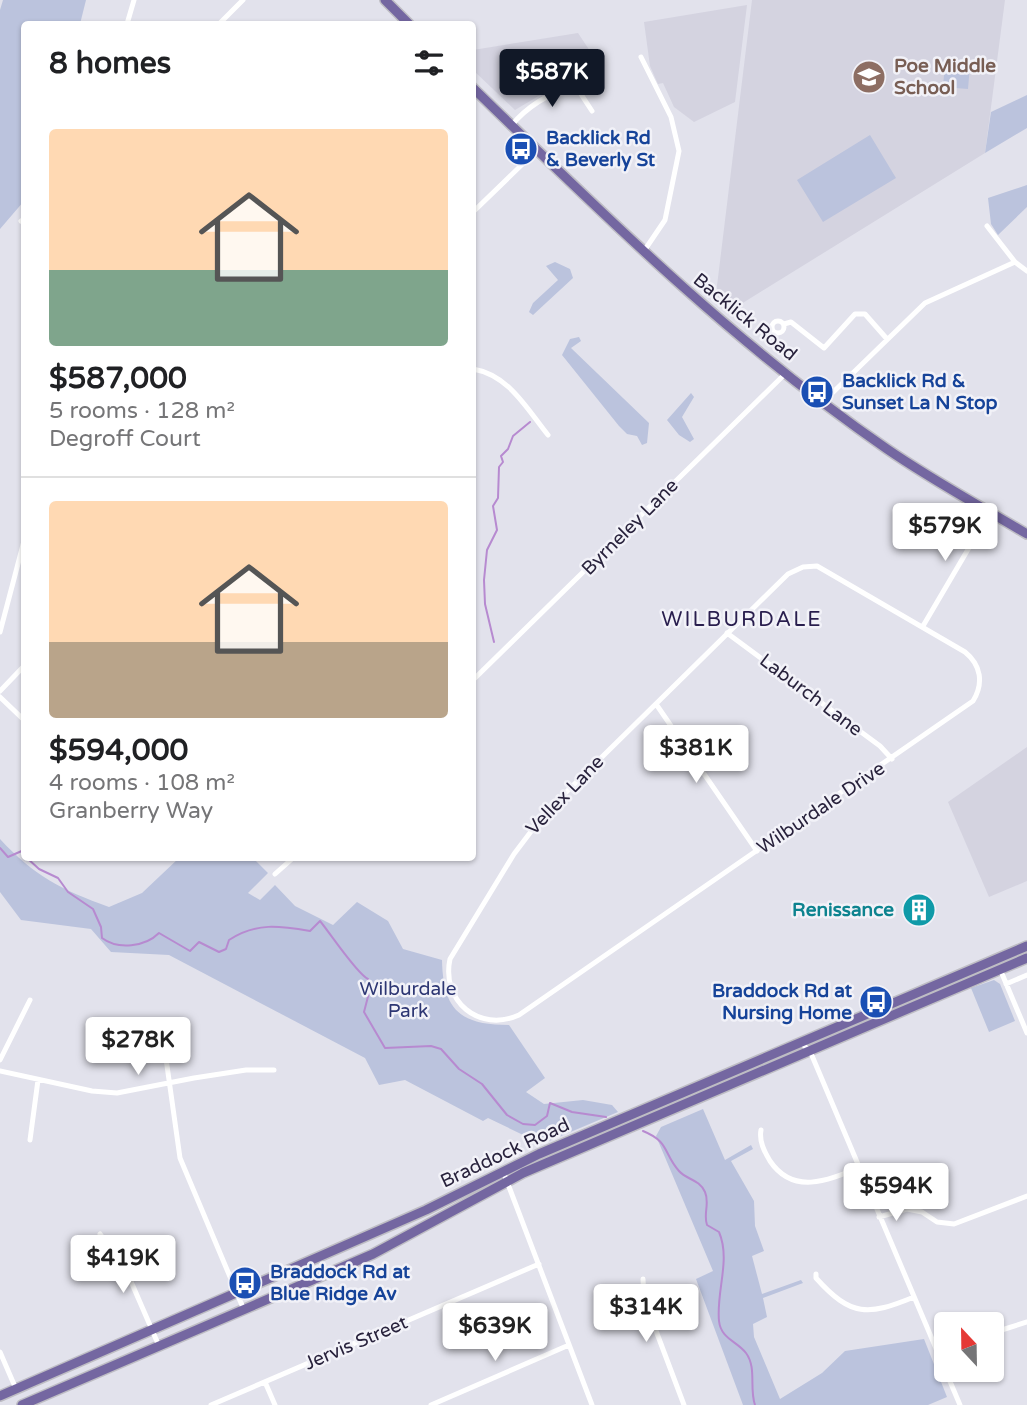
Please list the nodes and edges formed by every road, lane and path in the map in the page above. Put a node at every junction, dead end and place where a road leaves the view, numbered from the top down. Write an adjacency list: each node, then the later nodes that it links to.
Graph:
1 (134, 0): 4 (street)
2 (243, 0): 5 (street)
3 (385, 0): 6 (main road)
4 (128, 21)
5 (222, 21)
6 (406, 21)
7 (641, 57): 14 (street)
8 (476, 91): 10 (main road, Backlick Road)
9 (592, 111): 10 (street)
10 (511, 126): 11 (main road, Backlick Road)
11 (536, 151): 12 (street); 14 (main road, Backlick Road)
12 (476, 209)
13 (987, 226): 15 (street)
14 (642, 254): 20 (main road, Backlick Road)
15 (1015, 262): 16 (street); 18 (street)
16 (1027, 271)
17 (784, 324): 18 (street)
18 (887, 339): 21 (street)
19 (476, 370): 22 (street)
20 (786, 373): 21 (main road, Backlick Road); 30 (street, Byrneley Lane)
21 (823, 401): 23 (main road, Backlick Road)
22 (548, 435)
23 (990, 512): 24 (main road, Backlick Road); 26 (street)
24 (1027, 534)
25 (21, 552): 27 (street)
26 (923, 626): 28 (street, Vellex Lane); 35 (street, Wilburdale Drive)
27 (0, 632)
28 (727, 633): 33 (street, Vellex Lane); 35 (street, Laburch Lane)
29 (21, 669): 31 (street)
30 (476, 677)
31 (0, 691)
32 (0, 698): 34 (street)
33 (656, 704): 36 (street); 46 (street, Vellex Lane)
34 (21, 717)
35 (892, 759): 36 (street, Wilburdale Drive)
36 (757, 851): 46 (street, Wilburdale Drive)
37 (290, 861): 38 (street)
38 (275, 874)
39 (1027, 946): 41 (main road, Braddock Road)
40 (1027, 958): 42 (main road, Braddock Road)
41 (996, 959): 42 (street); 50 (main road, Braddock Road)
42 (1000, 969): 44 (street); 51 (main road, Braddock Road)
43 (1027, 975): 44 (street)
44 (1006, 984): 47 (street)
45 (30, 1000): 52 (street)
46 (464, 1009)
47 (1024, 1019): 49 (street)
48 (161, 1023): 56 (street)
49 (1027, 1032)
50 (801, 1043): 51 (street); 60 (main road, Braddock Road)
51 (810, 1051): 59 (street); 61 (main road, Braddock Road)
52 (0, 1060)
53 (274, 1070): 56 (street)
54 (0, 1071): 55 (street)
55 (38, 1080): 56 (street); 58 (street)
56 (168, 1083): 68 (street)
57 (761, 1130): 59 (street)
58 (30, 1140)
59 (858, 1168): 63 (street)
60 (503, 1171): 61 (street); 68 (main road, Braddock Road)
61 (507, 1181): 65 (street); 70 (main road, Braddock Road)
62 (1027, 1196): 63 (street)
63 (879, 1217): 69 (street)
64 (100, 1234): 73 (street)
65 (539, 1264): 75 (street); 78 (street, Jervis Street)
66 (816, 1274): 69 (street)
67 (643, 1279): 87 (street)
68 (237, 1294): 70 (street); 73 (main road, Braddock Road)
69 (914, 1297): 74 (street)
70 (244, 1310): 76 (main road, Braddock Road)
71 (1027, 1322): 72 (street)
72 (1004, 1329)
73 (152, 1330): 76 (street); 80 (main road, Braddock Road)
74 (934, 1344)
75 (569, 1345): 85 (street); 86 (street)
76 (159, 1346): 82 (main road, Braddock Road)
77 (0, 1352): 80 (street)
78 (265, 1382): 83 (street, Jervis Street); 84 (street)
79 (950, 1382): 88 (street)
80 (16, 1388): 81 (main road, Braddock Road)
81 (0, 1395)
82 (22, 1405)
83 (211, 1405)
84 (275, 1405)
85 (430, 1405)
86 (592, 1405)
87 (684, 1405)
88 (960, 1405)

